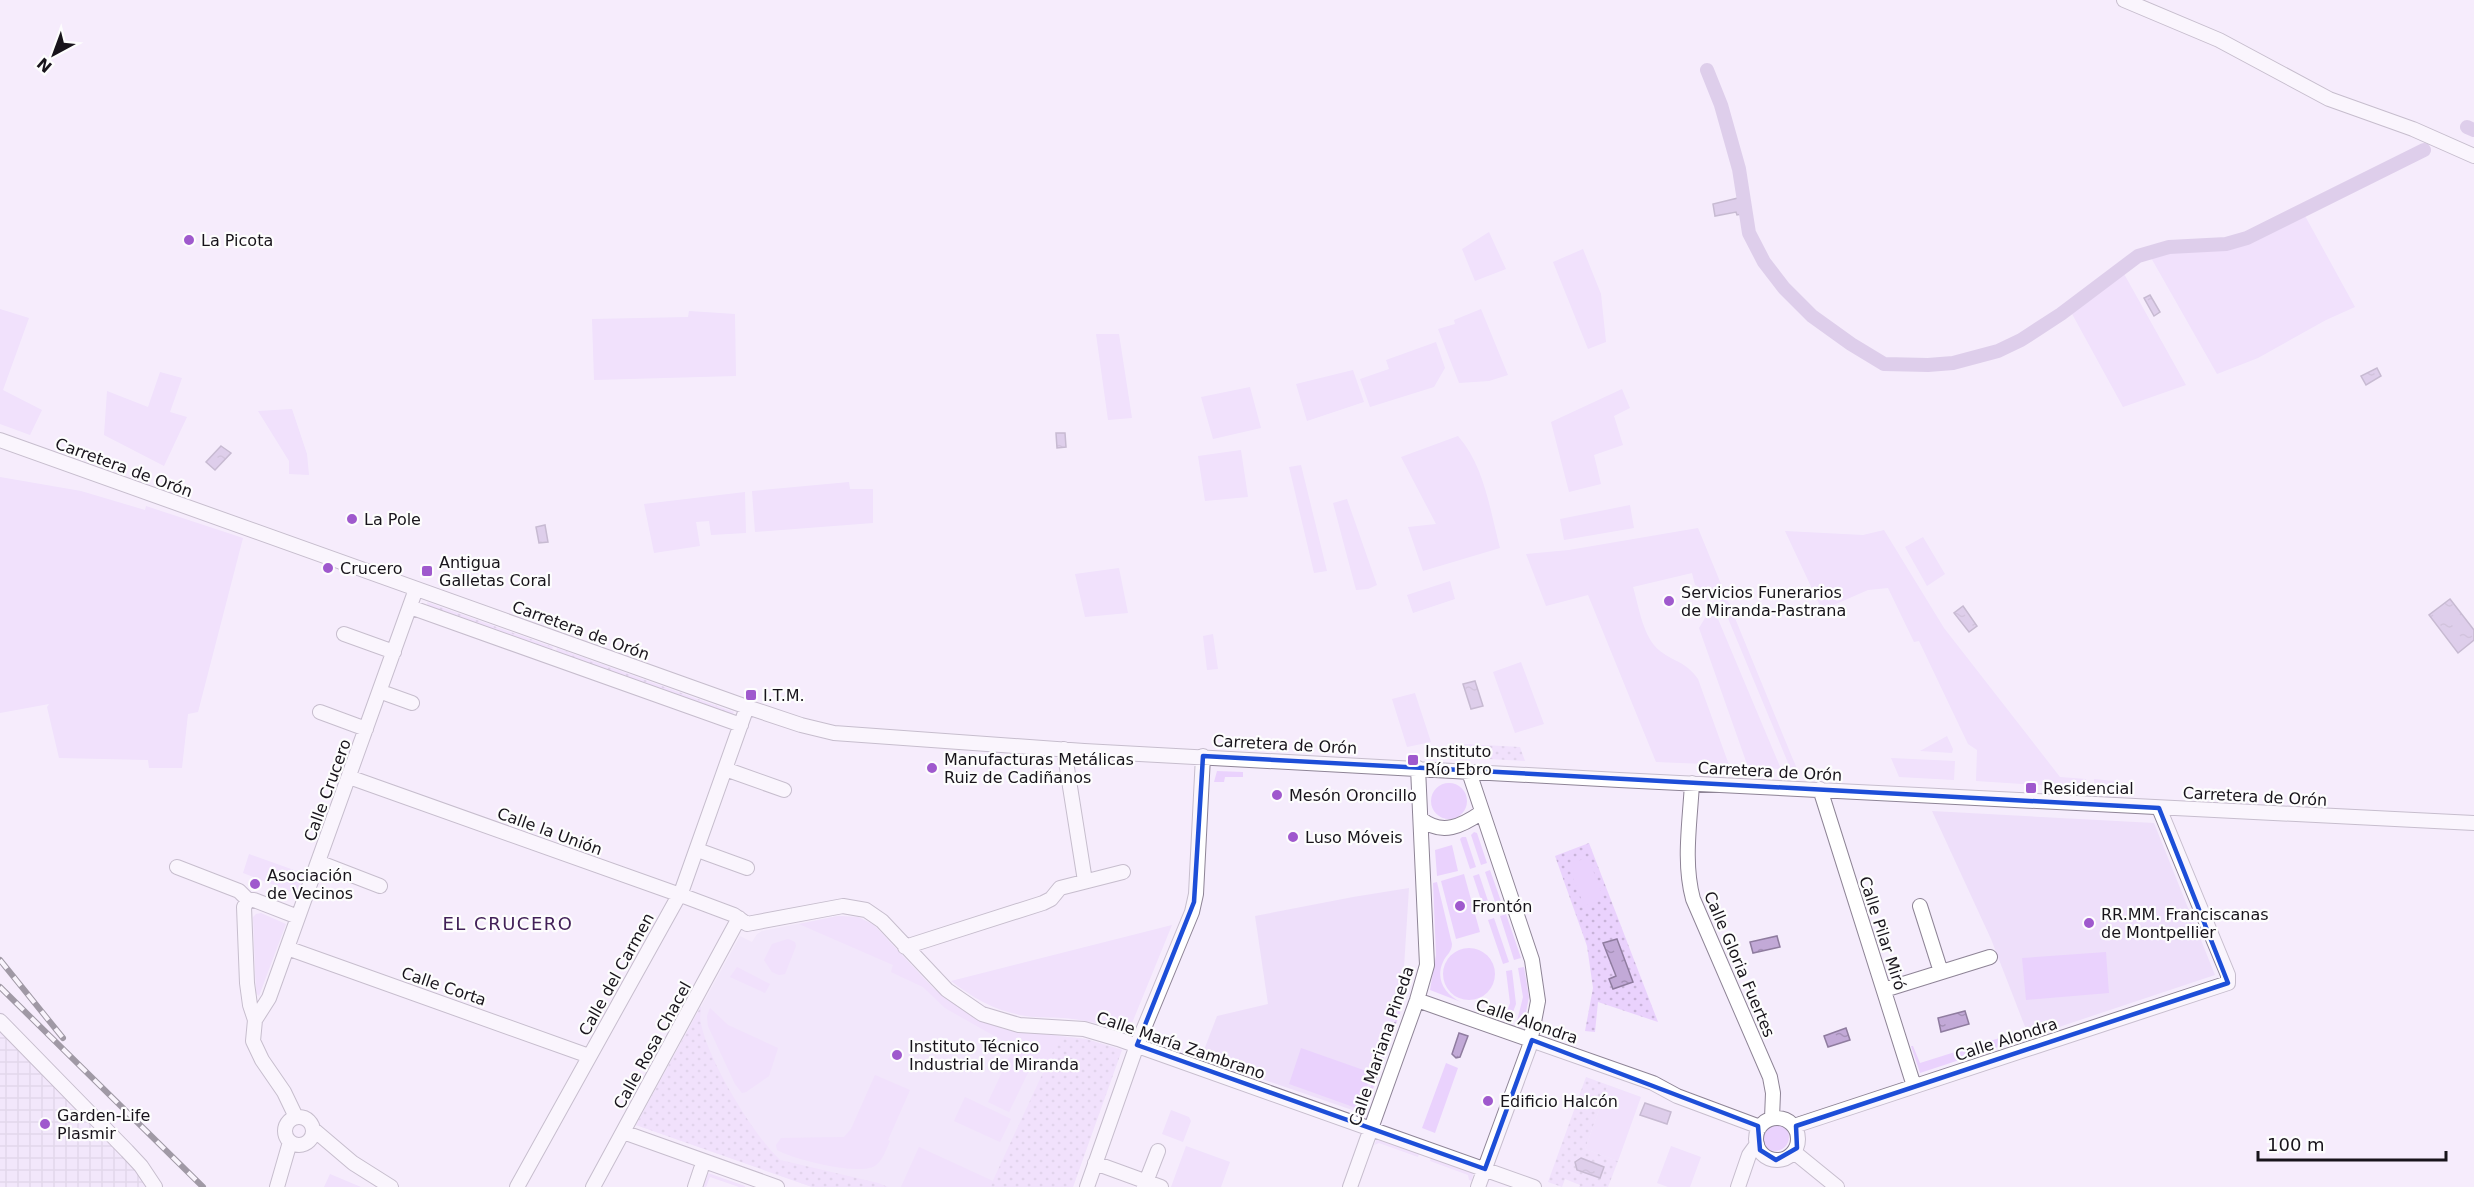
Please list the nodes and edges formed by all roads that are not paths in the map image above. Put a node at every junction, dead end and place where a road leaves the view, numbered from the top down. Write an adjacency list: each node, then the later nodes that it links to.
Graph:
1 (2124, 0): 2 (street)
2 (2474, 156)
3 (0, 440): 4 (street, Carretera de Orón)
4 (416, 589): 5 (street, Calle Crucero); 10 (street, Carretera de Orón)
5 (410, 607): 7 (street, Calle Crucero); 12 (street)
6 (344, 634): 7 (street)
7 (394, 652): 13 (street, Calle Crucero)
8 (387, 694): 9 (street)
9 (412, 703)
10 (747, 707): 12 (street, Calle del Carmen); 14 (street, Carretera de Orón)
11 (320, 711): 13 (street, Calle Crucero)
12 (741, 725): 17 (street, Calle del Carmen)
13 (366, 729): 19 (street, Calle Crucero)
14 (1064, 749): 15 (street, Carretera de Orón); 32 (street)
15 (1203, 756): 16 (street, Carretera de Orón); 48 (street)
16 (1418, 768): 18 (street, Carretera de Orón); 25 (street, Calle Mariana Pineda)
17 (725, 770): 22 (street); 34 (street, Calle del Carmen)
18 (1469, 772): 20 (street, Carretera de Orón); 24 (street)
19 (349, 777): 28 (street, Calle Crucero); 34 (street, Calle la Unión)
20 (1692, 783): 21 (street, Carretera de Orón); 52 (street, Calle Gloria Fuertes)
21 (1820, 789): 23 (street, Carretera de Orón); 43 (street, Calle Pilar Miró)
22 (784, 790)
23 (2159, 808): 26 (street, Carretera de Orón); 50 (street, Calle Alondra)
24 (1482, 812): 25 (street); 47 (street)
25 (1421, 819): 44 (street, Calle Mariana Pineda)
26 (2474, 823)
27 (703, 852): 30 (street)
28 (318, 862): 33 (street, Calle Crucero); 37 (street, Calle Crucero)
29 (177, 867): 35 (street)
30 (747, 868)
31 (1123, 872): 32 (street)
32 (1085, 880): 39 (street)
33 (380, 886)
34 (679, 895): 38 (street, Calle la Unión); 49 (street, Calle del Carmen)
35 (248, 900): 37 (street); 45 (street)
36 (1920, 906): 42 (street)
37 (298, 917): 40 (street, Calle Crucero)
38 (739, 918): 39 (street, Calle María Zambrano); 57 (street, Calle Rosa Chacel)
39 (905, 946): 48 (street, Calle María Zambrano)
40 (287, 948): 45 (street, Calle Crucero); 49 (street, Calle Corta)
41 (1990, 957): 42 (street, Calle Pilar Miró)
42 (1941, 972): 43 (street, Calle Pilar Miró)
43 (1890, 988): 50 (street, Calle Pilar Miró)
44 (1417, 1000): 47 (street, Calle Alondra); 55 (street, Calle Mariana Pineda)
45 (255, 1020): 51 (street)
46 (0, 1021): 66 (street)
47 (1531, 1040): 54 (street, Calle Alondra); 64 (street)
48 (1137, 1046): 55 (street, Calle María Zambrano); 62 (street)
49 (589, 1056): 69 (street, Calle del Carmen)
50 (1914, 1086): 53 (street, Calle Alondra)
51 (296, 1117): 56 (street); 58 (street)
52 (1772, 1118): 53 (street); 54 (street)
53 (1794, 1126): 61 (street)
54 (1760, 1127): 59 (street)
55 (1371, 1128): 64 (street, Calle María Zambrano); 75 (street, Calle Mariana Pineda)
56 (313, 1129): 58 (street); 68 (street)
57 (623, 1132): 70 (street, Calle Rosa Chacel); 72 (street)
58 (290, 1142): 67 (street)
59 (1753, 1149): 61 (street); 78 (street)
60 (1158, 1151): 65 (street)
61 (1794, 1152): 79 (street)
62 (1095, 1163): 65 (street); 73 (street)
63 (701, 1169): 71 (street)
64 (1485, 1169): 76 (street); 77 (street, Calle María Zambrano)
65 (1145, 1184): 74 (street)
66 (154, 1187)
67 (277, 1187)
68 (391, 1187)
69 (517, 1187)
70 (593, 1187)
71 (695, 1187)
72 (777, 1187)
73 (1087, 1187)
74 (1161, 1187)
75 (1350, 1187)
76 (1478, 1187)
77 (1534, 1187)
78 (1738, 1187)
79 (1837, 1187)

